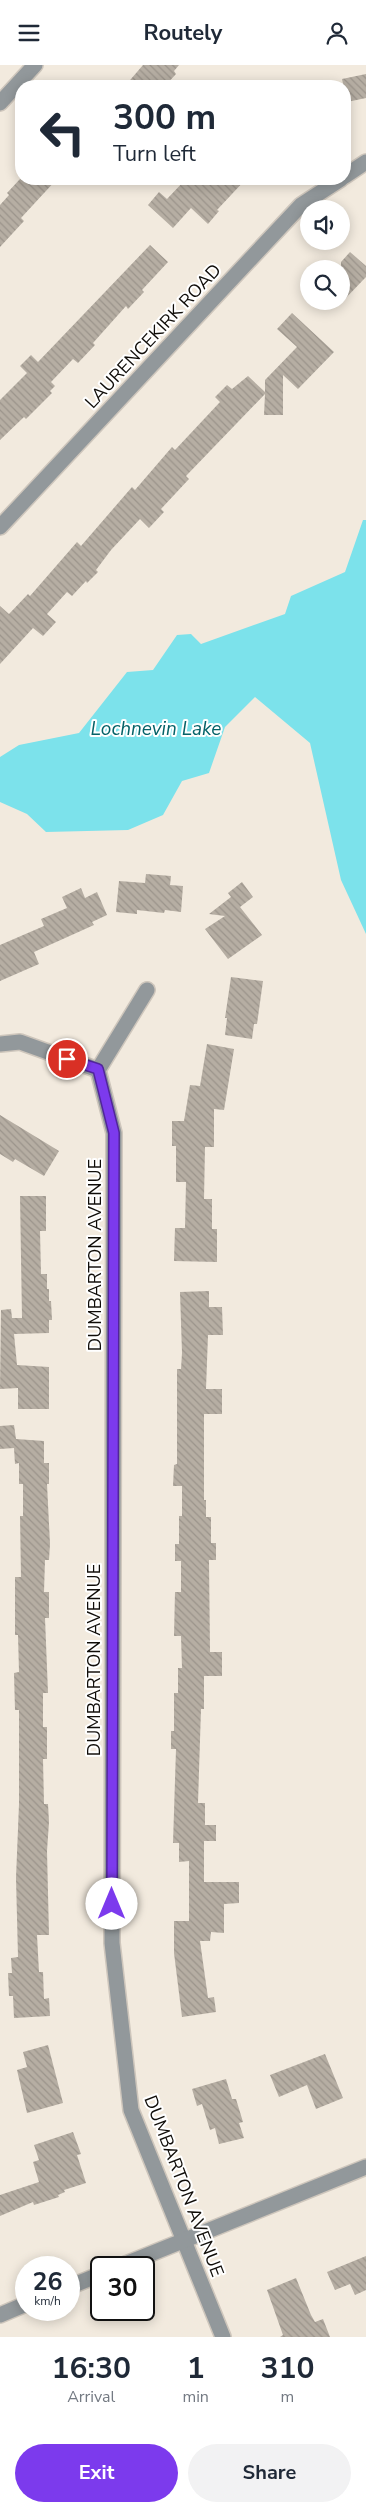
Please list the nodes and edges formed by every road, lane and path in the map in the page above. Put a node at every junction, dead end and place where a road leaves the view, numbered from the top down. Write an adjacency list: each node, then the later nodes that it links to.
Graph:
1 (35, 65): 2 (street)
2 (21, 80)
3 (15, 87): 4 (street)
4 (0, 103)
5 (366, 162): 6 (street)
6 (351, 172)
7 (332, 185): 8 (street, LAURENCEKIRK ROAD)
8 (0, 527)
9 (146, 990): 11 (street)
10 (0, 1044): 11 (street)
11 (98, 1069): 13 (street, DUMBARTON AVENUE)
12 (366, 2167): 13 (street)
13 (183, 2242): 14 (street); 17 (street, DUMBARTON AVENUE)
14 (147, 2256)
15 (15, 2309): 16 (street)
16 (0, 2315)
17 (223, 2337)

